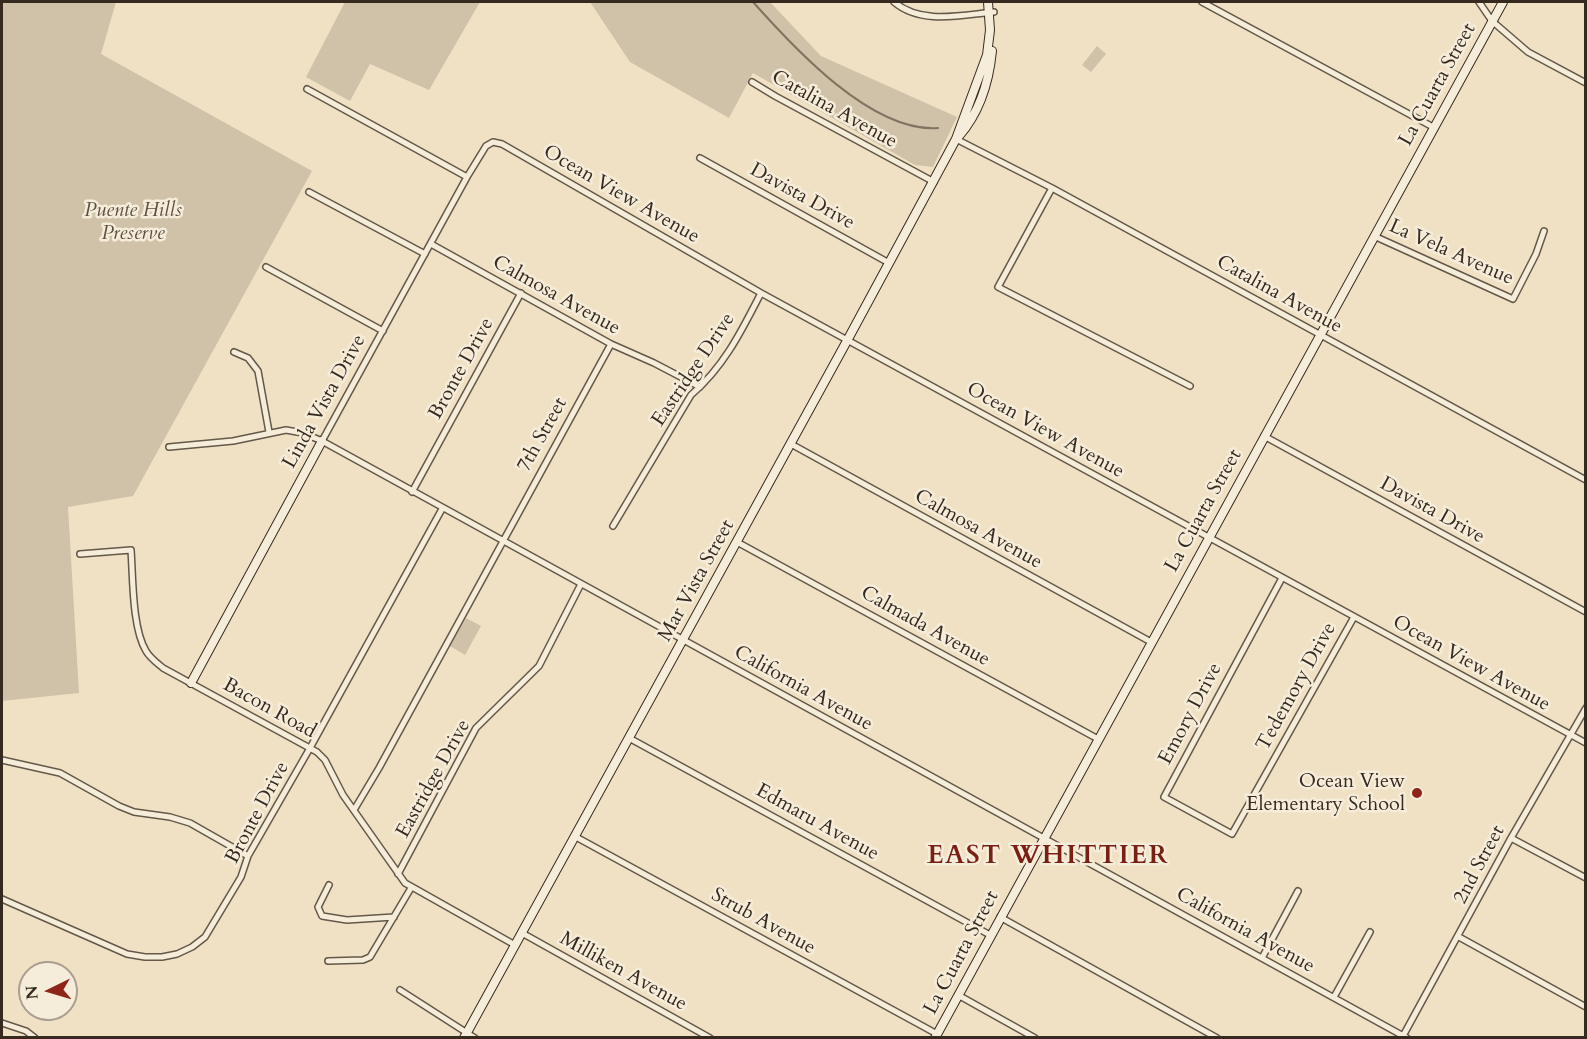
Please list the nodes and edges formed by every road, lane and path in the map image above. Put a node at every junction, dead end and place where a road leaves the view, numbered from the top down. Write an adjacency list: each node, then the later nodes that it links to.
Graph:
1 (894, 2): 7 (street)
2 (988, 2): 7 (street, Mar Vista Street)
3 (993, 2): 7 (street, Mar Vista Street)
4 (1202, 2): 12 (street)
5 (1479, 2): 8 (street)
6 (1503, 2): 8 (street, La Cuarta Street)
7 (991, 13): 13 (street, Mar Vista Street)
8 (1492, 21): 10 (street); 12 (street, La Cuarta Street)
9 (752, 82): 17 (street, Catalina Avenue)
10 (1586, 83)
11 (307, 89): 16 (street)
12 (1432, 127): 21 (street, La Cuarta Street)
13 (956, 139): 17 (street, Mar Vista Street); 18 (street, Catalina Avenue)
14 (493, 142): 16 (street, Linda Vista Drive); 27 (street, Ocean View Avenue)
15 (700, 158): 24 (street, Davista Drive)
16 (467, 177): 22 (street, Linda Vista Drive)
17 (934, 182): 24 (street, Mar Vista Street)
18 (1052, 188): 29 (street, Catalina Avenue); 33 (street)
19 (309, 192): 23 (street)
20 (1544, 231): 21 (street, La Vela Avenue)
21 (1374, 236): 29 (street, La Cuarta Street)
22 (431, 244): 23 (street, Linda Vista Drive); 26 (street, Calmosa Avenue)
23 (426, 254): 28 (street, Linda Vista Drive)
24 (889, 263): 30 (street, Mar Vista Street)
25 (266, 267): 28 (street)
26 (520, 293): 31 (street, Calmosa Avenue); 41 (street, Bronte Drive)
27 (761, 293): 30 (street, Ocean View Avenue); 34 (street, Eastridge Drive)
28 (383, 331): 37 (street, Linda Vista Drive)
29 (1320, 334): 36 (street, La Cuarta Street); 40 (street, Catalina Avenue)
30 (848, 339): 38 (street, Mar Vista Street); 44 (street, Ocean View Avenue)
31 (611, 344): 34 (street, Calmosa Avenue); 45 (street, 7th Street)
32 (234, 352): 35 (street)
33 (1190, 386)
34 (700, 387): 43 (street, Eastridge Drive)
35 (269, 432): 37 (street, California Avenue); 39 (street, California Avenue)
36 (1264, 436): 44 (street, La Cuarta Street); 50 (street, Davista Drive)
37 (322, 441): 41 (street, California Avenue); 54 (street, Linda Vista Drive)
38 (791, 444): 46 (street, Mar Vista Street); 53 (street, Calmosa Avenue)
39 (169, 447)
40 (1586, 480)
41 (412, 492): 42 (street, California Avenue)
42 (442, 508): 45 (street, California Avenue); 60 (street, Bronte Drive)
43 (613, 526)
44 (1207, 538): 48 (street, Ocean View Avenue); 53 (street, La Cuarta Street)
45 (502, 541): 49 (street, California Avenue); 62 (street, 7th Street)
46 (737, 542): 52 (street, Mar Vista Street); 58 (street, Calmada Avenue)
47 (80, 554): 54 (street, Bacon Road)
48 (1281, 578): 51 (street, Ocean View Avenue); 63 (street, Emory Drive)
49 (581, 584): 52 (street, California Avenue); 68 (street, Eastridge Drive)
50 (1586, 612)
51 (1354, 617): 56 (street, Ocean View Avenue); 63 (street, Tedemory Drive)
52 (683, 641): 57 (street, Mar Vista Street); 65 (street, California Avenue)
53 (1151, 642): 58 (street, La Cuarta Street)
54 (191, 683): 60 (street, Bacon Road)
55 (1586, 708): 56 (street, 2nd Street)
56 (1571, 735): 59 (street, Ocean View Avenue); 66 (street, 2nd Street)
57 (629, 738): 64 (street, Mar Vista Street); 78 (street, Edmaru Avenue)
58 (1098, 739): 65 (street, La Cuarta Street)
59 (1586, 743)
60 (310, 748): 62 (street, Bacon Road); 67 (street, Bronte Drive)
61 (2, 760): 67 (street)
62 (354, 810): 68 (street, Bacon Road)
63 (1232, 834)
64 (576, 837): 77 (street, Mar Vista Street); 89 (street, Strub Avenue)
65 (1044, 838): 75 (street, La Cuarta Street); 81 (street, California Avenue)
66 (1511, 838): 69 (street); 79 (street, 2nd Street)
67 (248, 856): 73 (street, Bronte Drive)
68 (398, 874): 71 (street, Bacon Road)
69 (1586, 879)
70 (329, 885): 74 (street)
71 (411, 888): 74 (street); 80 (street, Bacon Road)
72 (1298, 891): 81 (street)
73 (2, 899)
74 (394, 917): 82 (street)
75 (1000, 918): 78 (street, La Cuarta Street); 95 (street)
76 (1370, 932): 85 (street)
77 (522, 933): 80 (street, Mar Vista Street); 93 (street, Milliken Avenue)
78 (990, 935): 84 (street, La Cuarta Street)
79 (1459, 937): 86 (street); 90 (street, 2nd Street)
80 (515, 945): 88 (street, Mar Vista Street)
81 (1262, 957): 85 (street, California Avenue)
82 (328, 961)
83 (400, 990): 88 (street)
84 (958, 995): 89 (street, La Cuarta Street); 94 (street)
85 (1334, 997): 90 (street, California Avenue)
86 (1586, 1006)
87 (2, 1023): 91 (street)
88 (466, 1036): 92 (street)
89 (936, 1036)
90 (1404, 1037)
91 (35, 1038)
92 (475, 1038)
93 (710, 1038)
94 (1035, 1038)
95 (1217, 1038)

